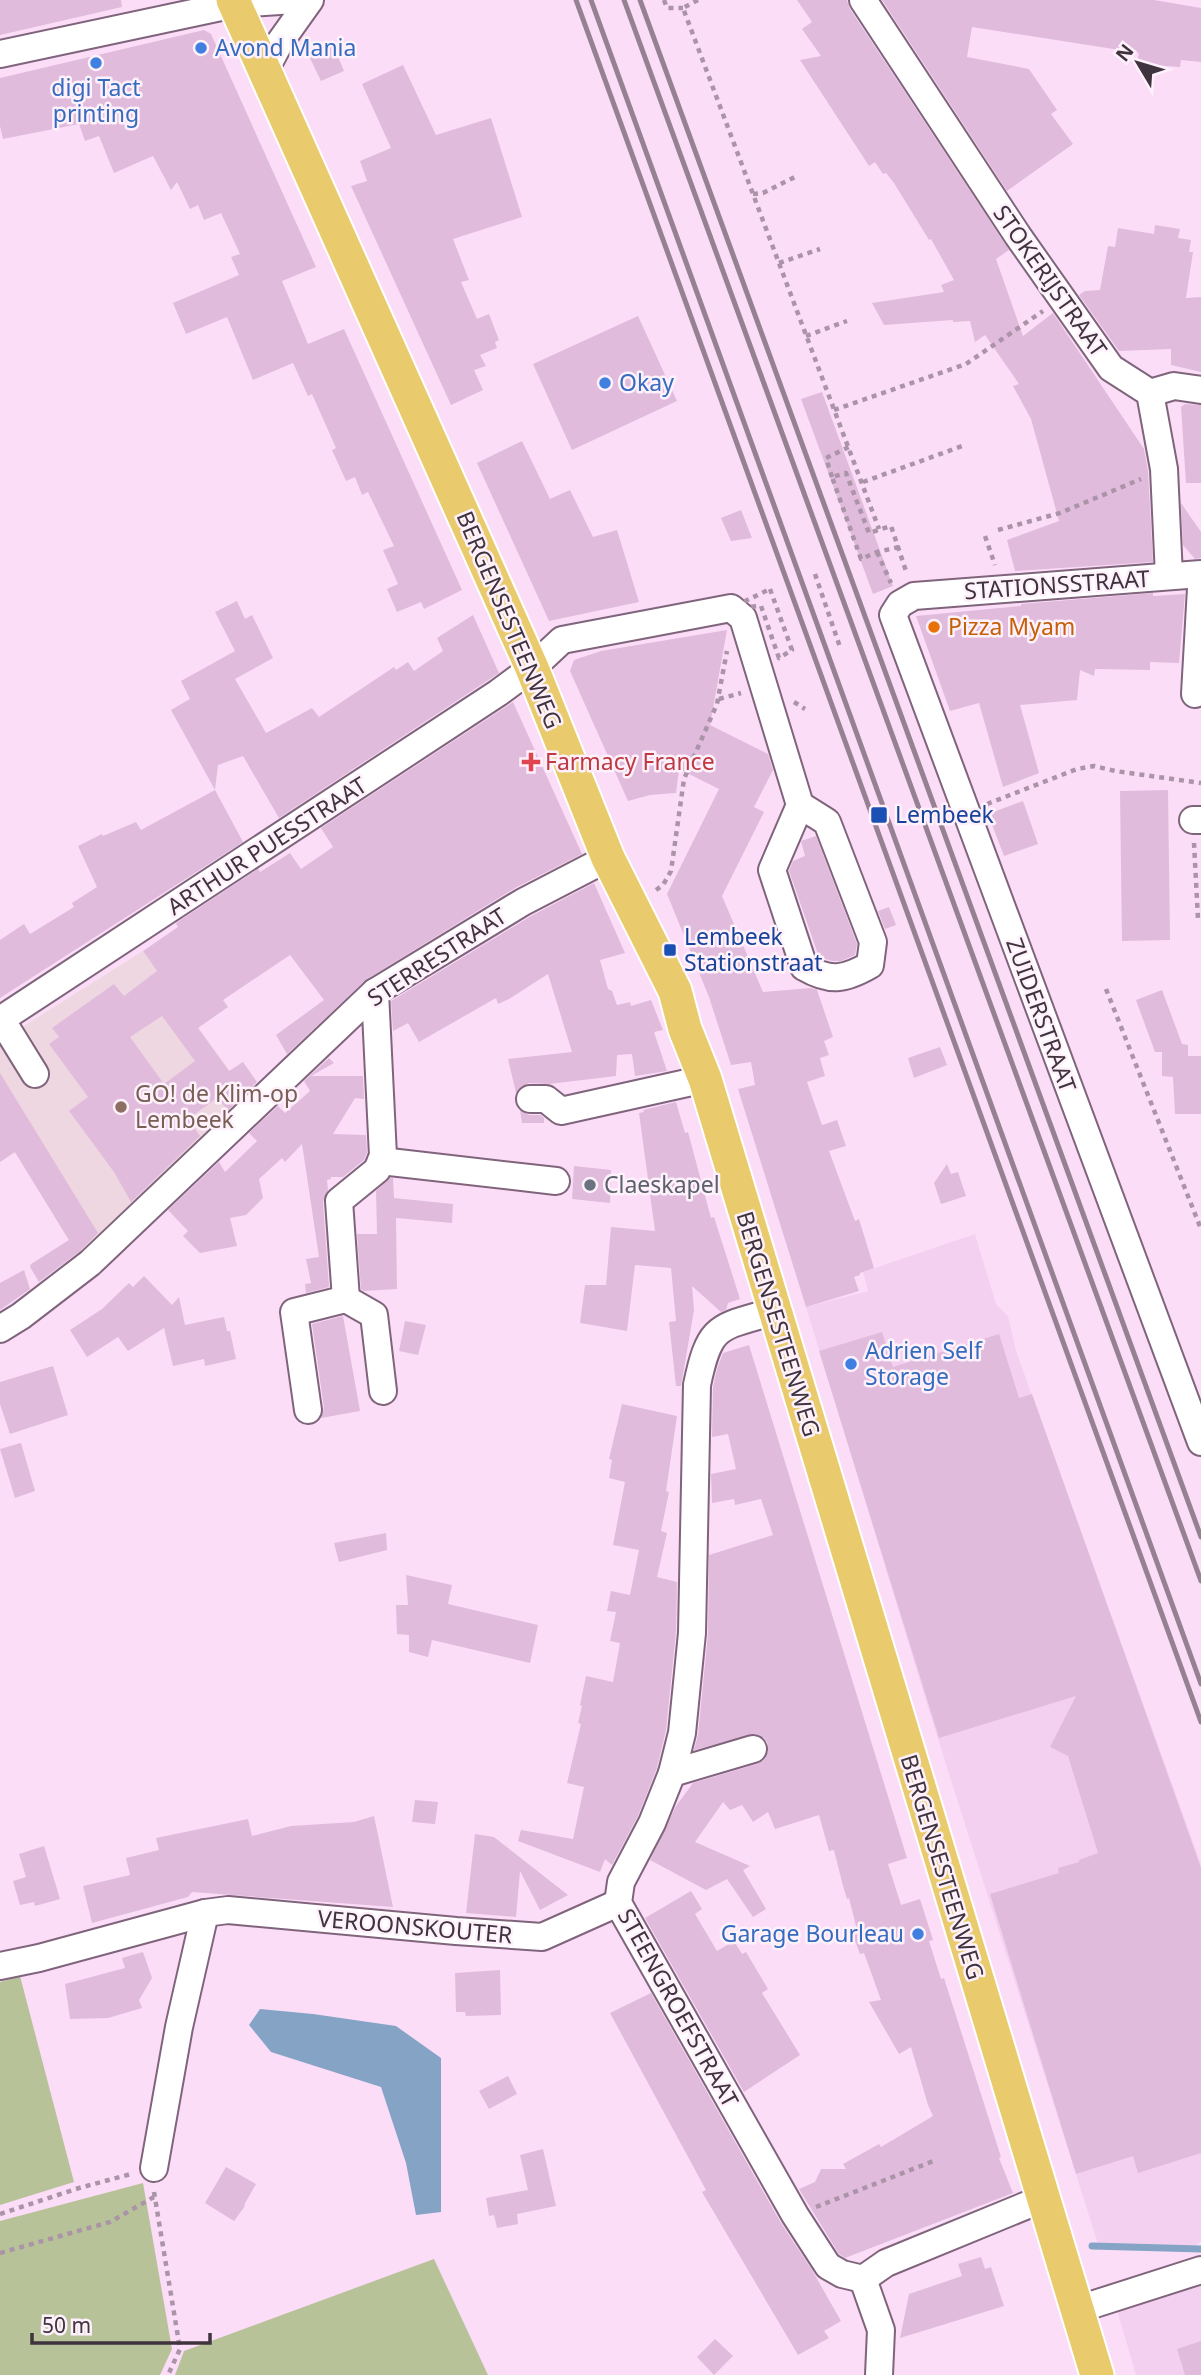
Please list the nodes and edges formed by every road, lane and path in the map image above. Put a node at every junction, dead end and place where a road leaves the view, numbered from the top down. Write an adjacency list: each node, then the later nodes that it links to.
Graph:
1 (295, 0): 6 (street)
2 (310, 0): 9 (street)
3 (664, 0): 7 (path)
4 (698, 0): 7 (path)
5 (863, 0): 14 (street, STOKERIJSTRAAT)
6 (234, 2): 8 (street); 9 (main road, BERGENSESTEENWEG)
7 (683, 8): 11 (path)
8 (0, 54)
9 (265, 70): 36 (main road, BERGENSESTEENWEG)
10 (795, 177): 11 (path)
11 (753, 194): 13 (path)
12 (820, 249): 13 (path)
13 (779, 263): 16 (path)
14 (1063, 298): 18 (street, STOKERIJSTRAAT); 19 (path)
15 (848, 320): 16 (path)
16 (806, 336): 19 (path)
17 (1201, 390): 18 (street)
18 (1150, 393): 22 (street)
19 (834, 410): 21 (path)
20 (965, 445): 24 (path)
21 (849, 447): 23 (path); 24 (path)
22 (1164, 469): 26 (path); 31 (street)
23 (832, 477): 25 (path); 28 (path)
24 (863, 482): 25 (path)
25 (879, 529): 27 (path)
26 (998, 530)
27 (900, 547): 28 (path); 33 (path)
28 (877, 552): 33 (path)
29 (1201, 573): 31 (street, STATIONSSTRAAT)
30 (815, 574): 35 (path)
31 (1169, 576): 33 (street, STATIONSSTRAAT)
32 (1201, 588): 37 (street)
33 (907, 600): 40 (street, ZUIDERSTRAAT)
34 (728, 641): 43 (path)
35 (840, 647)
36 (532, 668): 39 (street); 42 (main road, BERGENSESTEENWEG); 47 (street, ARTHUR PUESSTRAAT)
37 (1195, 694)
38 (1198, 782): 40 (path); 41 (path)
39 (800, 805): 39 (street)
40 (967, 812): 58 (street, ZUIDERSTRAAT)
41 (1197, 820): 44 (path)
42 (608, 858): 43 (main road, BERGENSESTEENWEG); 46 (street, STERRESTRAAT)
43 (634, 908): 49 (main road, BERGENSESTEENWEG)
44 (1198, 919)
45 (1106, 989): 53 (path)
46 (375, 992): 51 (street); 56 (street, STERRESTRAAT)
47 (1, 1019): 48 (street)
48 (35, 1074)
49 (705, 1079): 50 (street); 55 (main road, BERGENSESTEENWEG)
50 (530, 1099)
51 (381, 1161): 52 (street); 54 (street)
52 (556, 1181)
53 (1201, 1229)
54 (346, 1298): 57 (street); 59 (street)
55 (775, 1311): 62 (street, STEENGROEFSTRAAT); 69 (main road, BERGENSESTEENWEG)
56 (0, 1328)
57 (383, 1391)
58 (1195, 1406): 60 (street, ZUIDERSTRAAT)
59 (309, 1410)
60 (1201, 1442)
61 (752, 1748): 62 (street)
62 (672, 1773): 63 (street, STEENGROEFSTRAAT)
63 (618, 1903): 64 (street, VEROONSKOUTER); 71 (street, STEENGROEFSTRAAT)
64 (205, 1913): 65 (street, VEROONSKOUTER); 67 (street)
65 (0, 1966)
66 (936, 2160): 71 (path)
67 (154, 2168): 68 (path); 70 (path)
68 (154, 2197): 72 (path); 76 (path)
69 (1042, 2199): 74 (street); 75 (main road, BERGENSESTEENWEG)
70 (0, 2214)
71 (795, 2215): 74 (street, STEENGROEFSTRAAT)
72 (0, 2253)
73 (1201, 2270): 75 (street)
74 (863, 2279): 77 (street)
75 (1079, 2309): 78 (main road, BERGENSESTEENWEG)
76 (168, 2375)
77 (879, 2375)
78 (1097, 2375)

